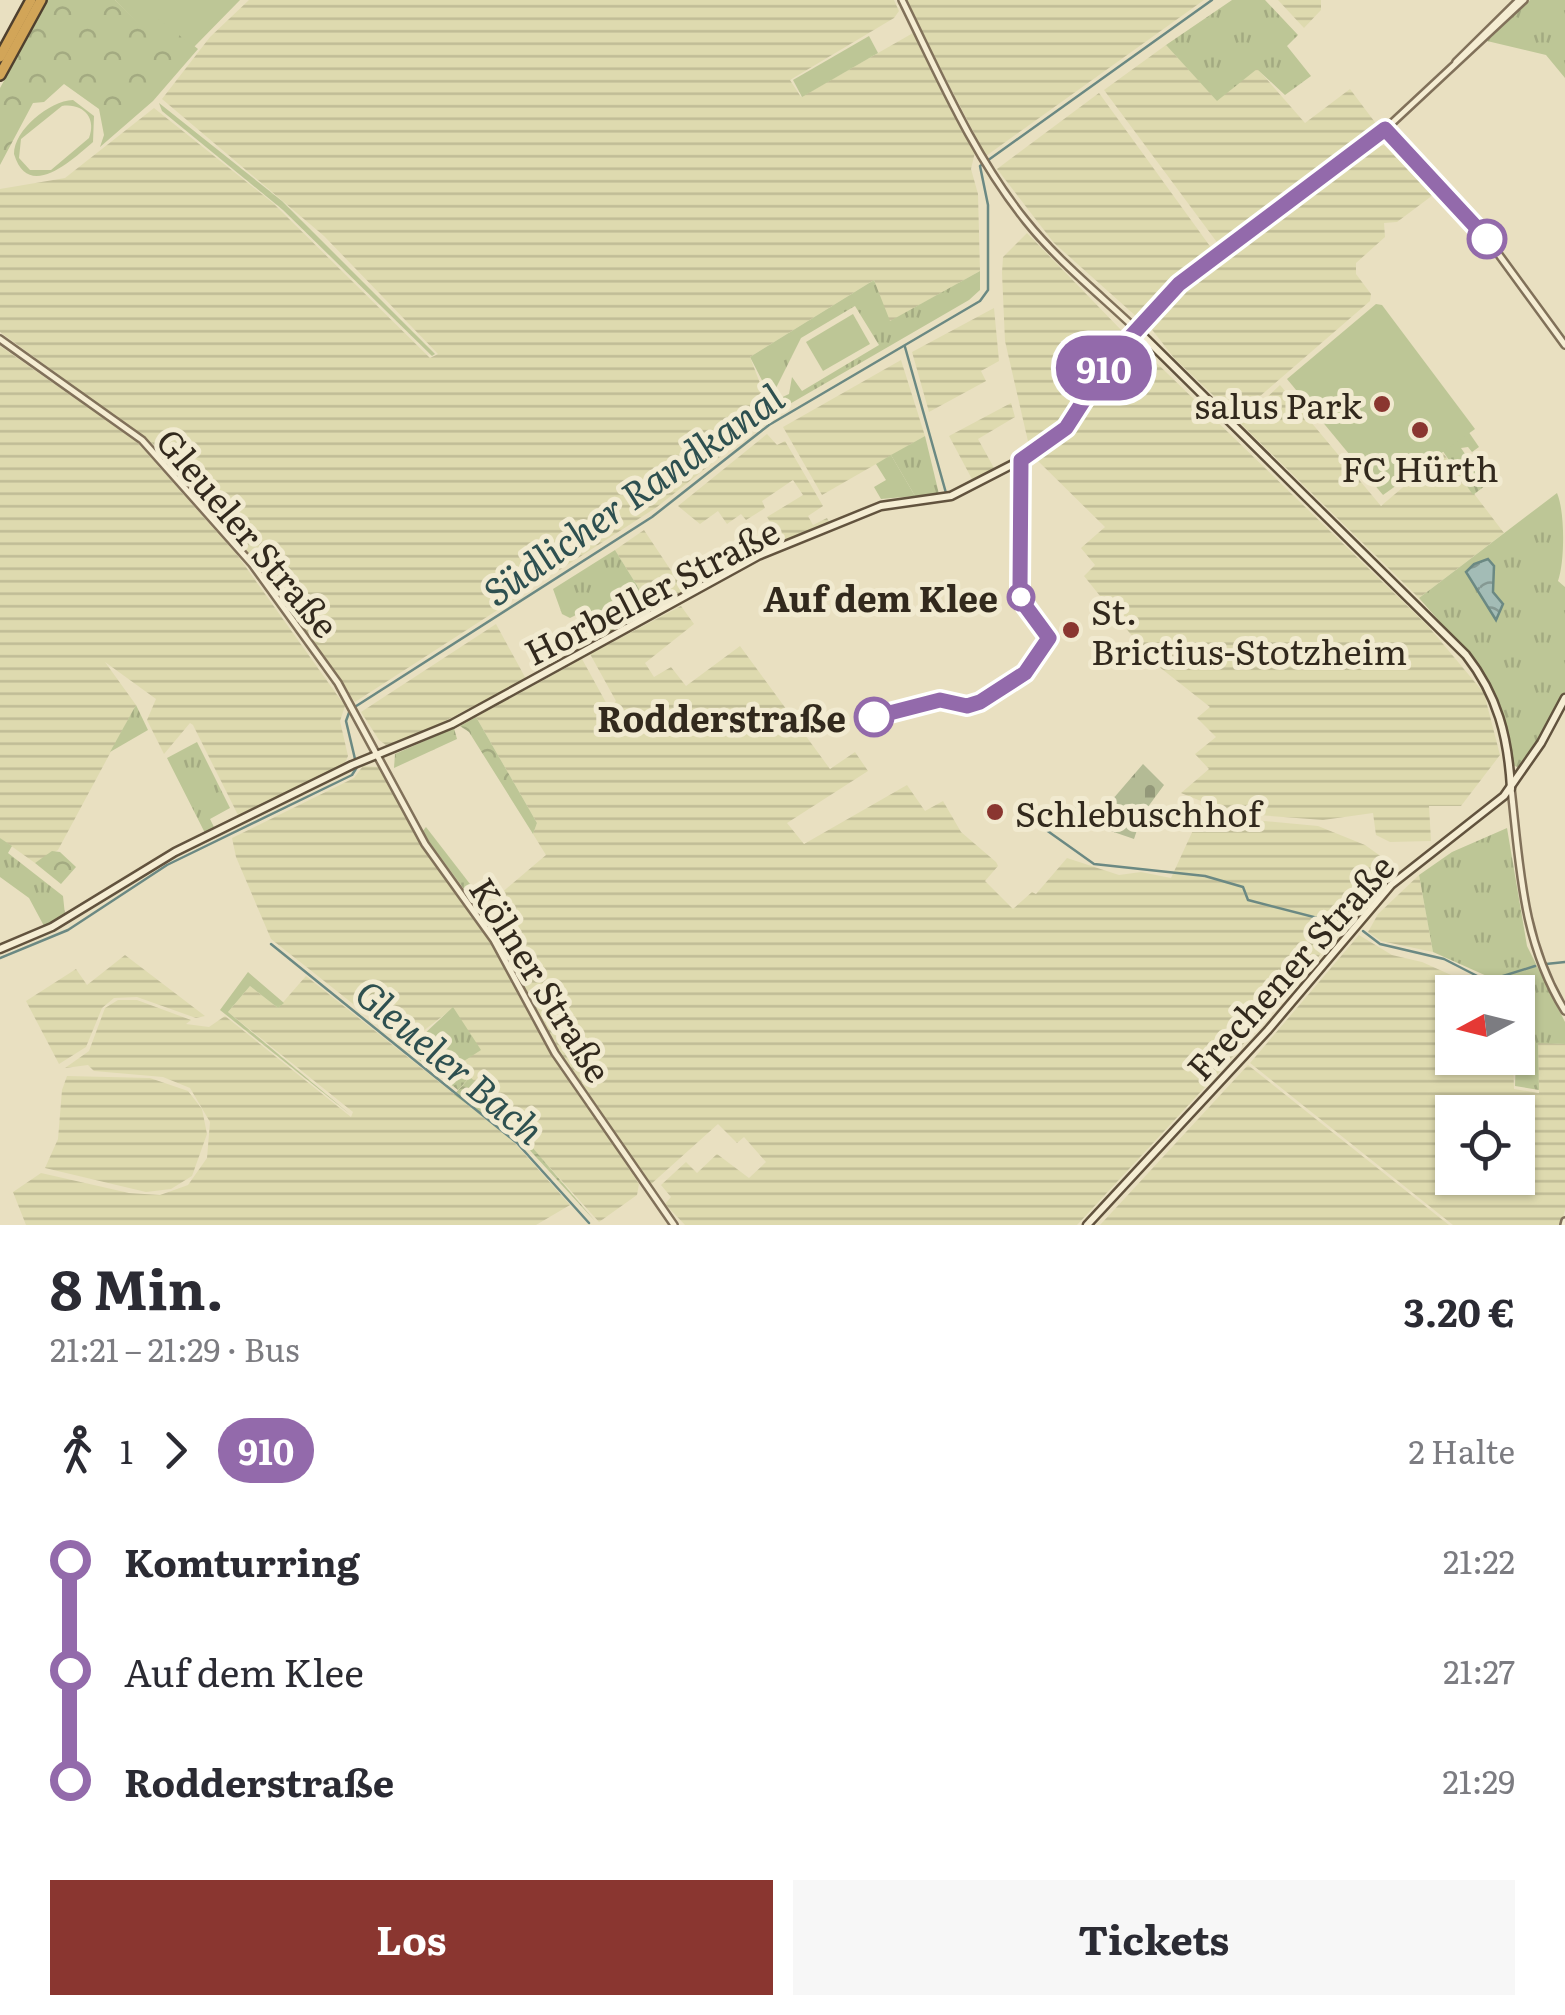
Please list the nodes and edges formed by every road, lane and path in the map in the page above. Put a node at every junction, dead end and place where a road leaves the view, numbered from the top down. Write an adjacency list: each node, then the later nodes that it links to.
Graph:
1 (31, 0): 5 (highway)
2 (41, 0): 6 (highway)
3 (902, 0): 8 (street)
4 (1522, 0): 7 (street, Horbeller Straße)
5 (0, 57)
6 (0, 75)
7 (1385, 129): 8 (street, Horbeller Straße); 10 (street)
8 (1136, 329): 12 (main road, Horbeller Straße); 13 (main road)
9 (0, 338): 12 (street, Gleueler Straße)
10 (1565, 345)
11 (1565, 698): 14 (main road, Frechener Straße)
12 (378, 754): 18 (main road, Horbeller Straße); 20 (street, Kölner Straße)
13 (1509, 763): 14 (main road); 15 (main road)
14 (1526, 766): 15 (main road, Frechener Straße)
15 (1511, 788): 16 (main road, Frechener Straße); 17 (street)
16 (1496, 804): 17 (street); 21 (main road, Frechener Straße)
17 (1513, 809): 19 (street)
18 (0, 949)
19 (1565, 1011)
20 (674, 1225)
21 (1086, 1225)

